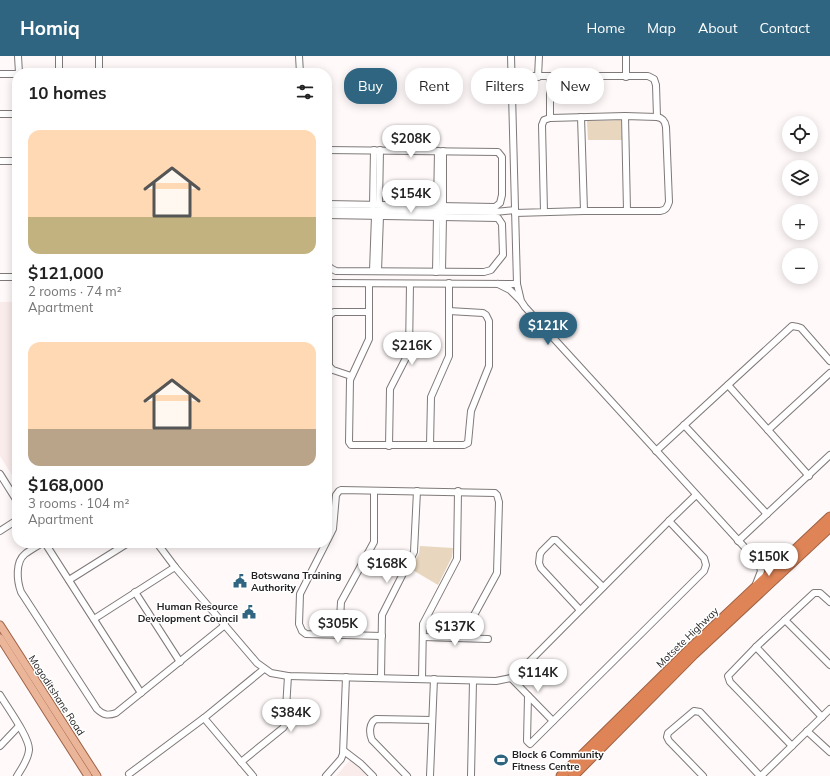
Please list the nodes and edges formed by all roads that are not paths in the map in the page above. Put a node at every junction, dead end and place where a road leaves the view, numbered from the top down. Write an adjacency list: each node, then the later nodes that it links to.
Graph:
1 (18, 56): 8 (street)
2 (59, 56): 9 (street)
3 (99, 56): 10 (street)
4 (299, 56): 11 (street)
5 (511, 56): 12 (street)
6 (539, 56): 15 (street)
7 (626, 56): 18 (street)
8 (18, 68)
9 (59, 68)
10 (100, 68)
11 (300, 68)
12 (512, 68)
13 (12, 73): 14 (street)
14 (0, 74)
15 (538, 77): 16 (street)
16 (546, 77)
17 (604, 77): 18 (street)
18 (626, 77): 25 (street)
19 (513, 104): 42 (street)
20 (550, 104): 26 (street)
21 (0, 114): 22 (street)
22 (12, 114)
23 (625, 116): 24 (street); 25 (street); 37 (street)
24 (581, 117): 26 (street); 39 (street)
25 (657, 117): 37 (street)
26 (550, 118): 41 (street)
27 (332, 150): 28 (street)
28 (377, 150): 29 (street); 32 (street)
29 (441, 150): 33 (street); 40 (street)
30 (0, 161): 31 (street)
31 (12, 161)
32 (376, 204): 36 (street); 38 (street)
33 (440, 205): 38 (street); 40 (street)
34 (332, 206): 36 (street)
35 (332, 210): 36 (street)
36 (344, 210): 38 (street); 43 (street); 44 (street)
37 (627, 210): 39 (street)
38 (408, 211): 40 (street); 44 (street); 45 (street)
39 (584, 211): 41 (street)
40 (472, 212): 42 (street); 45 (street); 48 (street)
41 (544, 212): 42 (street)
42 (515, 213): 56 (street)
43 (332, 214)
44 (378, 216): 47 (street)
45 (440, 217): 48 (street)
46 (332, 269): 47 (street)
47 (376, 271): 48 (street)
48 (439, 272)
49 (0, 277): 50 (street)
50 (12, 277)
51 (332, 283): 53 (street)
52 (449, 283): 54 (street); 55 (street); 59 (street)
53 (370, 284): 54 (street); 58 (street)
54 (410, 284): 69 (street)
55 (496, 284): 56 (street); 57 (street)
56 (517, 284): 57 (street)
57 (521, 301): 70 (street)
58 (370, 312): 60 (street); 64 (street)
59 (449, 312): 68 (street); 68 (street)
60 (332, 314)
61 (830, 361): 65 (street)
62 (332, 369): 64 (street)
63 (830, 373): 67 (street)
64 (351, 376): 69 (street)
65 (728, 385): 66 (street); 67 (street)
66 (684, 425): 70 (street); 80 (street)
67 (768, 430): 73 (street)
68 (430, 445): 69 (street)
69 (389, 446)
70 (656, 451): 79 (street)
71 (830, 455): 73 (street)
72 (0, 474): 74 (street)
73 (809, 476): 80 (street)
74 (2, 483): 78 (street)
75 (374, 491): 76 (street); 85 (street); 106 (street)
76 (417, 491): 77 (street); 107 (street)
77 (458, 491): 108 (street); 110 (street)
78 (12, 495)
79 (696, 495): 82 (street); 87 (street)
80 (767, 514): 87 (street)
81 (830, 517): 93 (highway, Motsete Highway)
82 (669, 521): 97 (street); 130 (street)
83 (12, 523): 86 (street)
84 (830, 527): 149 (highway, Motsete Highway)
85 (332, 530)
86 (0, 531)
87 (738, 541): 94 (street)
88 (35, 548): 123 (street)
89 (49, 548): 96 (street)
90 (120, 548): 96 (street)
91 (161, 548): 95 (street)
92 (323, 548): 106 (street)
93 (783, 561): 94 (street); 98 (highway, Motsete Highway)
94 (759, 564): 98 (street)
95 (175, 567): 99 (street); 105 (street)
96 (69, 580): 102 (street)
97 (603, 587): 101 (street); 101 (street)
98 (755, 587): 148 (highway, Motsete Highway)
99 (135, 592): 102 (street); 113 (street)
100 (830, 602): 103 (street)
101 (580, 610): 119 (street)
102 (94, 619): 123 (street)
103 (785, 620): 112 (street); 114 (street)
104 (0, 625): 141 (main road, Mogoditshane Road)
105 (225, 625): 113 (street); 115 (street)
106 (339, 635): 107 (street)
107 (382, 636): 118 (street)
108 (423, 637): 110 (street); 120 (street)
109 (0, 638): 140 (main road, Mogoditshane Road)
110 (466, 638): 111 (street)
111 (488, 639)
112 (756, 647): 127 (street); 134 (street)
113 (180, 662): 123 (street)
114 (830, 665)
115 (264, 669): 116 (street); 128 (street)
116 (288, 676): 117 (street); 137 (street)
117 (346, 677): 118 (street); 135 (street)
118 (381, 678): 120 (street)
119 (511, 678): 122 (street); 125 (street)
120 (422, 680): 121 (street)
121 (434, 680): 122 (street); 129 (street)
122 (473, 681): 147 (street)
123 (141, 693)
124 (0, 695): 131 (street)
125 (528, 696): 130 (street); 130 (street)
126 (830, 709): 127 (street)
127 (822, 717): 132 (street)
128 (204, 718): 137 (street); 138 (street)
129 (432, 720): 145 (street); 146 (street)
130 (553, 721)
131 (19, 726): 133 (street); 139 (street)
132 (808, 731): 134 (street); 136 (street)
133 (0, 746)
134 (792, 746): 151 (street)
135 (344, 751): 143 (street); 144 (street)
136 (830, 752)
137 (242, 762): 142 (street)
138 (129, 774)
139 (17, 776)
140 (88, 776)
141 (96, 776)
142 (253, 776)
143 (326, 776)
144 (373, 776)
145 (407, 776)
146 (430, 776)
147 (471, 776)
148 (561, 776)
149 (573, 776)
150 (703, 776): 151 (street)
151 (761, 776)

